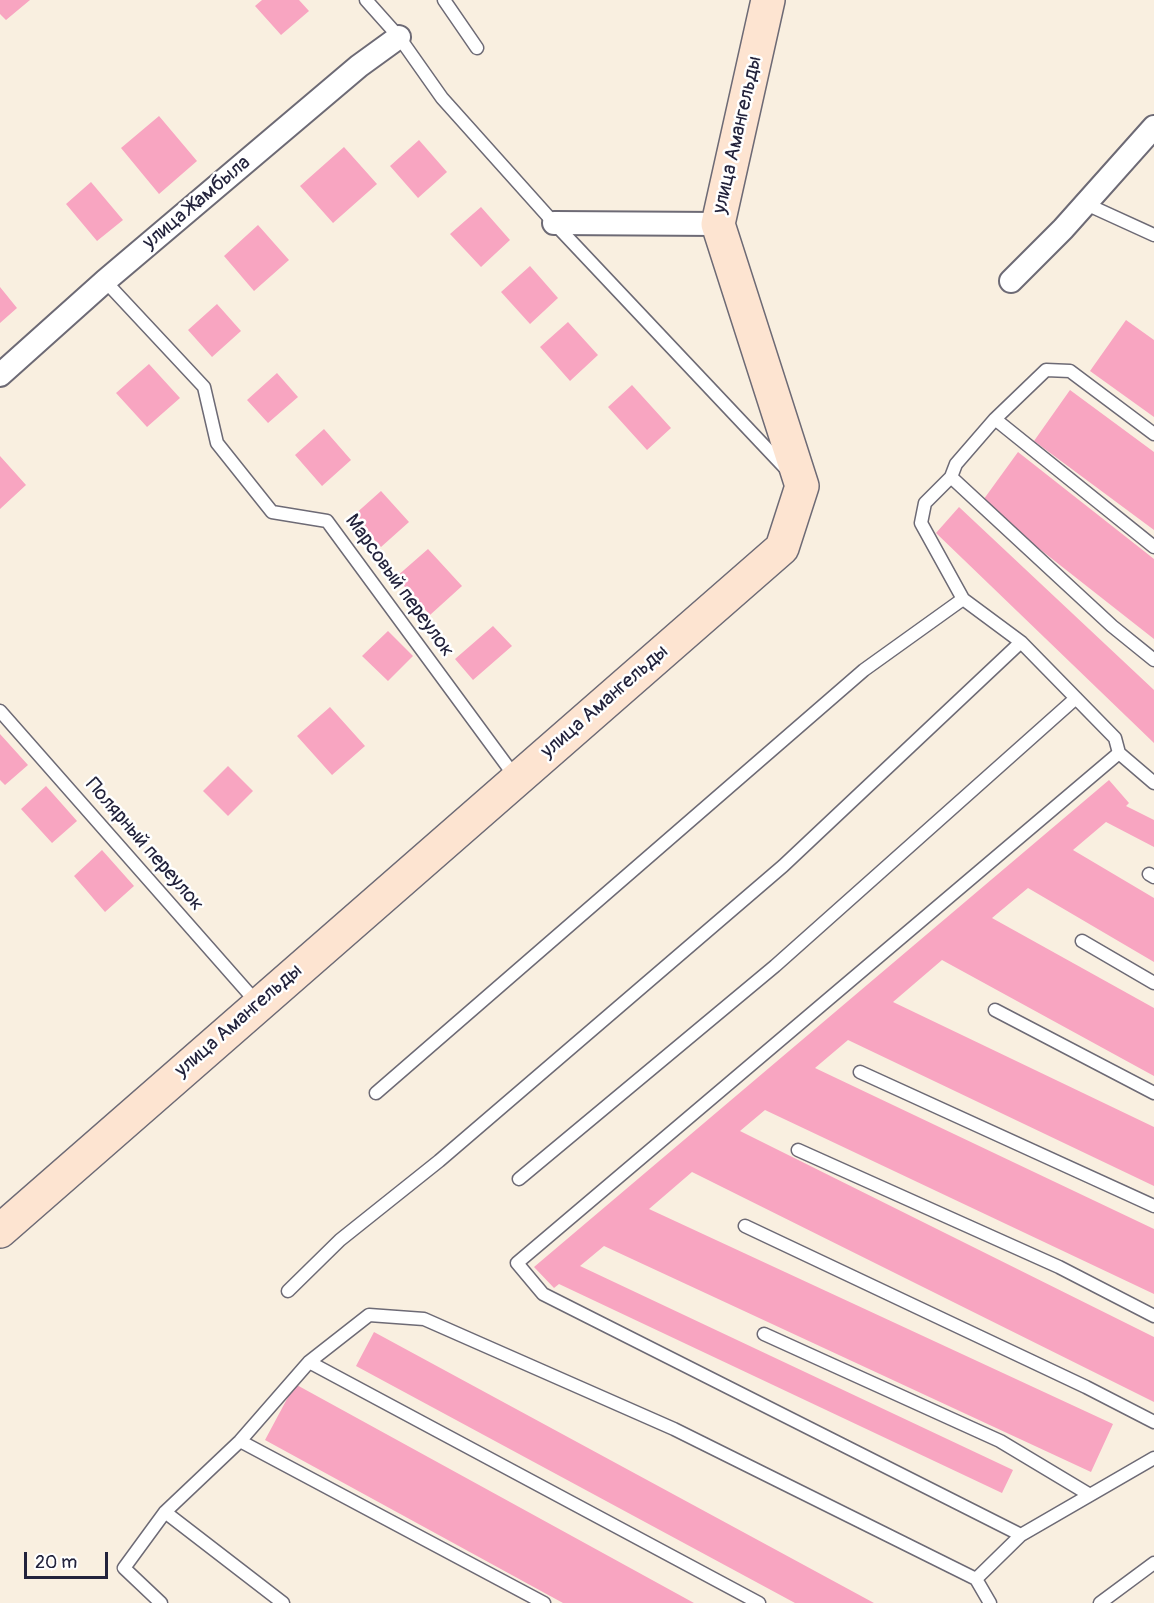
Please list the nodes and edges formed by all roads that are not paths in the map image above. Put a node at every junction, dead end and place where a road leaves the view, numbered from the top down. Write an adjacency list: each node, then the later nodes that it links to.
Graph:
1 (366, 0): 4 (lane)
2 (444, 0): 5 (lane)
3 (768, 0): 9 (street, улица Амангельды)
4 (399, 37): 8 (lane); 11 (street, улица Жамбыла)
5 (477, 48)
6 (1154, 127): 7 (street)
7 (1086, 204): 10 (lane); 12 (street)
8 (554, 223): 9 (street); 17 (lane)
9 (718, 224): 17 (street, улица Амангельды)
10 (1154, 235)
11 (105, 281): 13 (street, улица Жамбыла); 25 (lane, Марсовый переулок)
12 (1011, 281)
13 (0, 375)
14 (995, 419): 15 (lane); 16 (lane); 18 (lane)
15 (1154, 434)
16 (951, 477): 19 (lane); 21 (lane)
17 (802, 486): 25 (street, улица Амангельды)
18 (1154, 547)
19 (963, 599): 20 (lane); 32 (lane)
20 (1022, 642): 22 (lane); 39 (lane)
21 (1154, 660)
22 (1076, 698): 24 (lane); 35 (lane)
23 (0, 711): 29 (lane, Полярный переулок)
24 (1119, 753): 26 (lane); 48 (lane)
25 (517, 779): 29 (street, улица Амангельды)
26 (1154, 783)
27 (1082, 941): 28 (lane)
28 (1154, 982)
29 (259, 1005): 38 (street, улица Амангельды)
30 (994, 1010): 33 (lane)
31 (860, 1072): 36 (lane)
32 (376, 1093)
33 (1154, 1093)
34 (798, 1150): 40 (lane)
35 (519, 1179)
36 (1154, 1206)
37 (745, 1226): 43 (lane)
38 (0, 1231)
39 (288, 1291)
40 (1154, 1316)
41 (764, 1334): 46 (lane)
42 (309, 1362): 44 (lane); 50 (lane); 54 (lane)
43 (1154, 1422)
44 (240, 1441): 47 (lane); 53 (lane)
45 (1154, 1458): 46 (lane)
46 (1090, 1495): 48 (lane)
47 (165, 1512): 51 (lane); 52 (lane)
48 (1021, 1535): 50 (lane)
49 (1154, 1563): 56 (lane)
50 (976, 1579): 55 (lane)
51 (161, 1603)
52 (283, 1603)
53 (544, 1603)
54 (759, 1603)
55 (990, 1603)
56 (1100, 1603)

